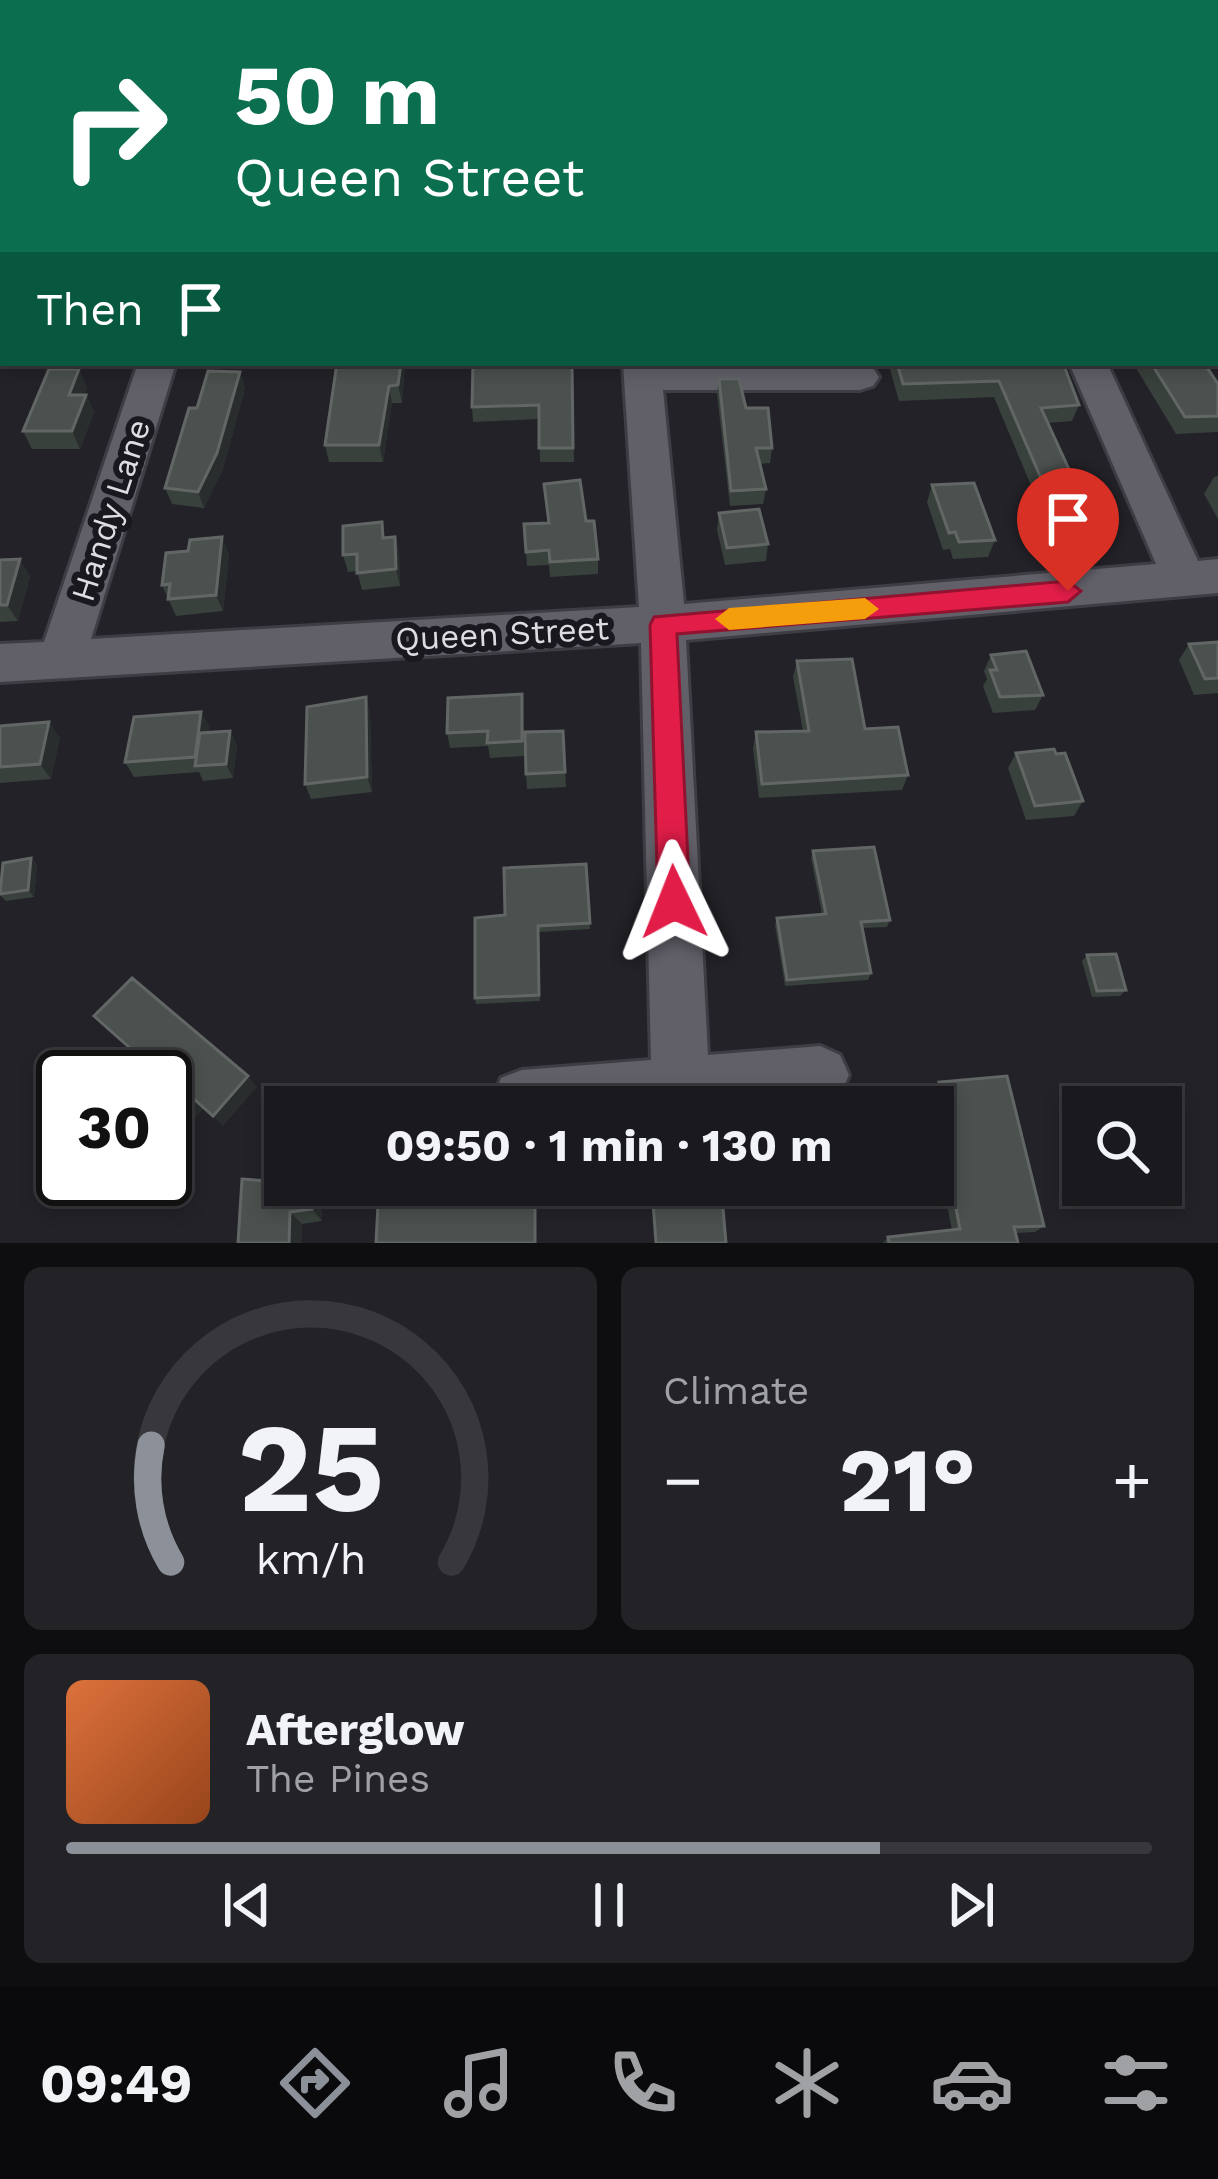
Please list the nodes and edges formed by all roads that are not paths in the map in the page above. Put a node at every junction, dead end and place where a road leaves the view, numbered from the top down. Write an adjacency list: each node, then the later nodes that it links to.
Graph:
1 (157, 366): 7 (street, Handy Lane)
2 (1090, 366): 5 (street)
3 (642, 370): 4 (street); 6 (street)
4 (860, 377)
5 (1201, 578): 6 (street, Queen Street)
6 (663, 625): 7 (street, Queen Street); 10 (street)
7 (62, 657): 8 (street, Queen Street)
8 (0, 663)
9 (820, 1076): 11 (street)
10 (681, 1086)
11 (694, 1086)

